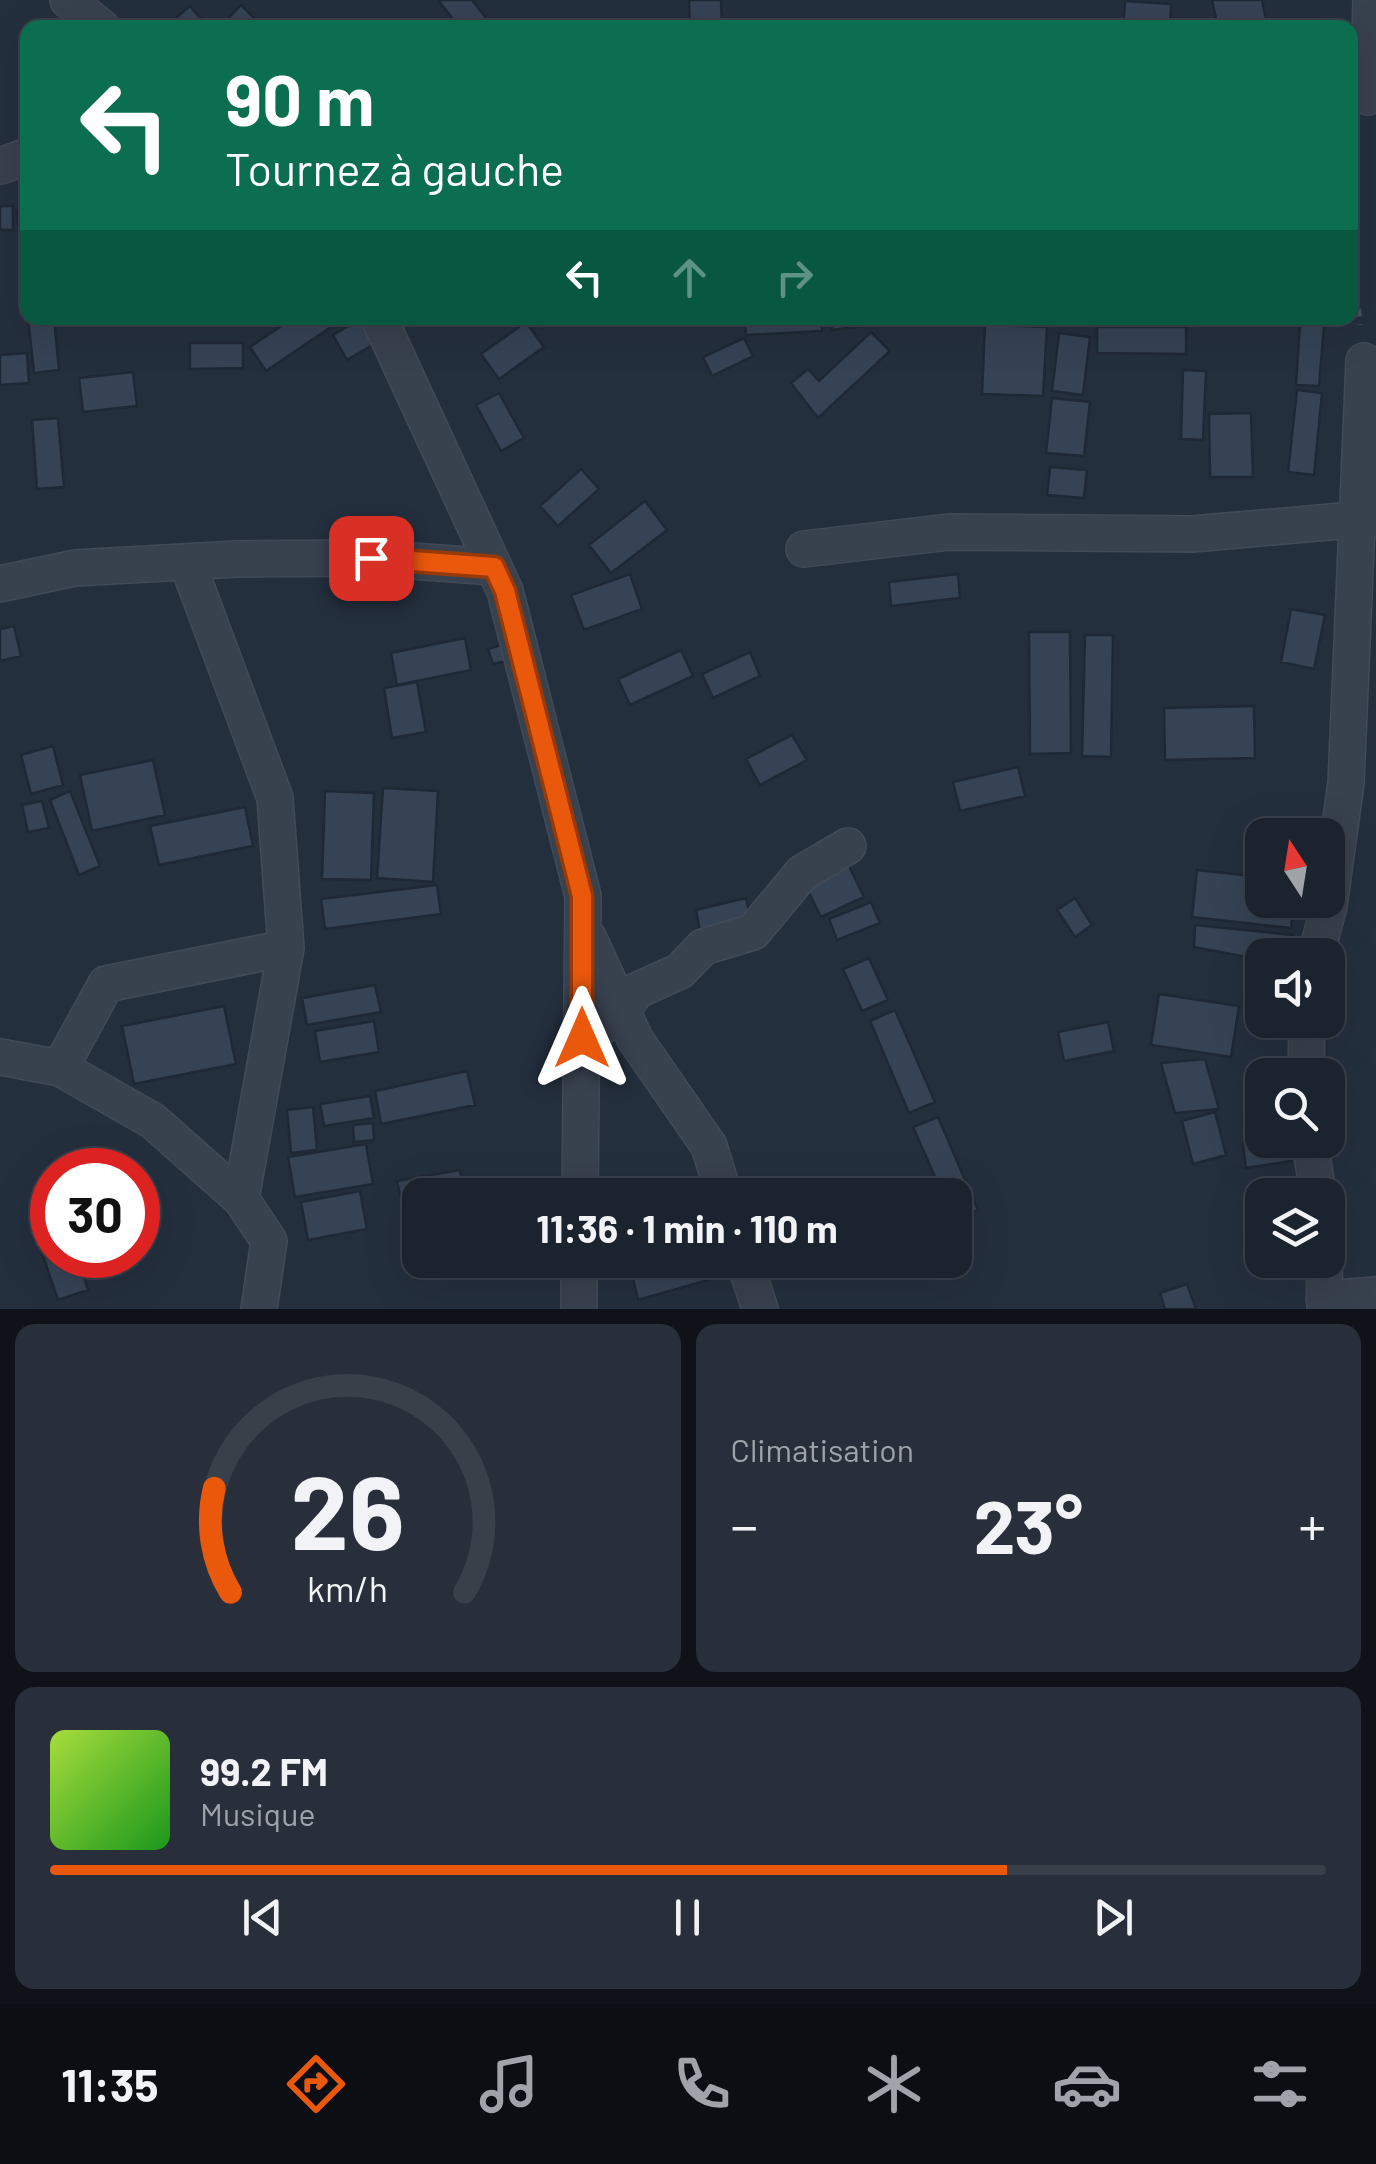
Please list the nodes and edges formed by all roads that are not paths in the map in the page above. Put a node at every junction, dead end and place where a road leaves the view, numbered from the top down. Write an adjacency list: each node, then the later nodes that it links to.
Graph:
1 (68, 0): 3 (street)
2 (1371, 0): 4 (street)
3 (92, 20)
4 (1365, 96)
5 (382, 325): 10 (street)
6 (1364, 362): 7 (street)
7 (1367, 518): 8 (street); 14 (street)
8 (804, 549)
9 (187, 562): 10 (street); 11 (street); 15 (street)
10 (494, 567): 13 (street)
11 (0, 584)
12 (848, 846): 16 (street)
13 (582, 923): 16 (street); 17 (street)
14 (1321, 938)
15 (286, 948): 19 (street); 22 (street)
16 (622, 1011): 17 (street); 21 (street)
17 (582, 1038): 20 (street)
18 (0, 1057): 19 (street)
19 (60, 1068): 22 (street)
20 (580, 1178)
21 (719, 1178)
22 (241, 1199): 28 (street)
23 (579, 1278): 29 (street)
24 (750, 1278): 30 (street)
25 (1324, 1278): 27 (street)
26 (1376, 1296): 27 (street)
27 (1325, 1304)
28 (259, 1309)
29 (578, 1309)
30 (760, 1309)

